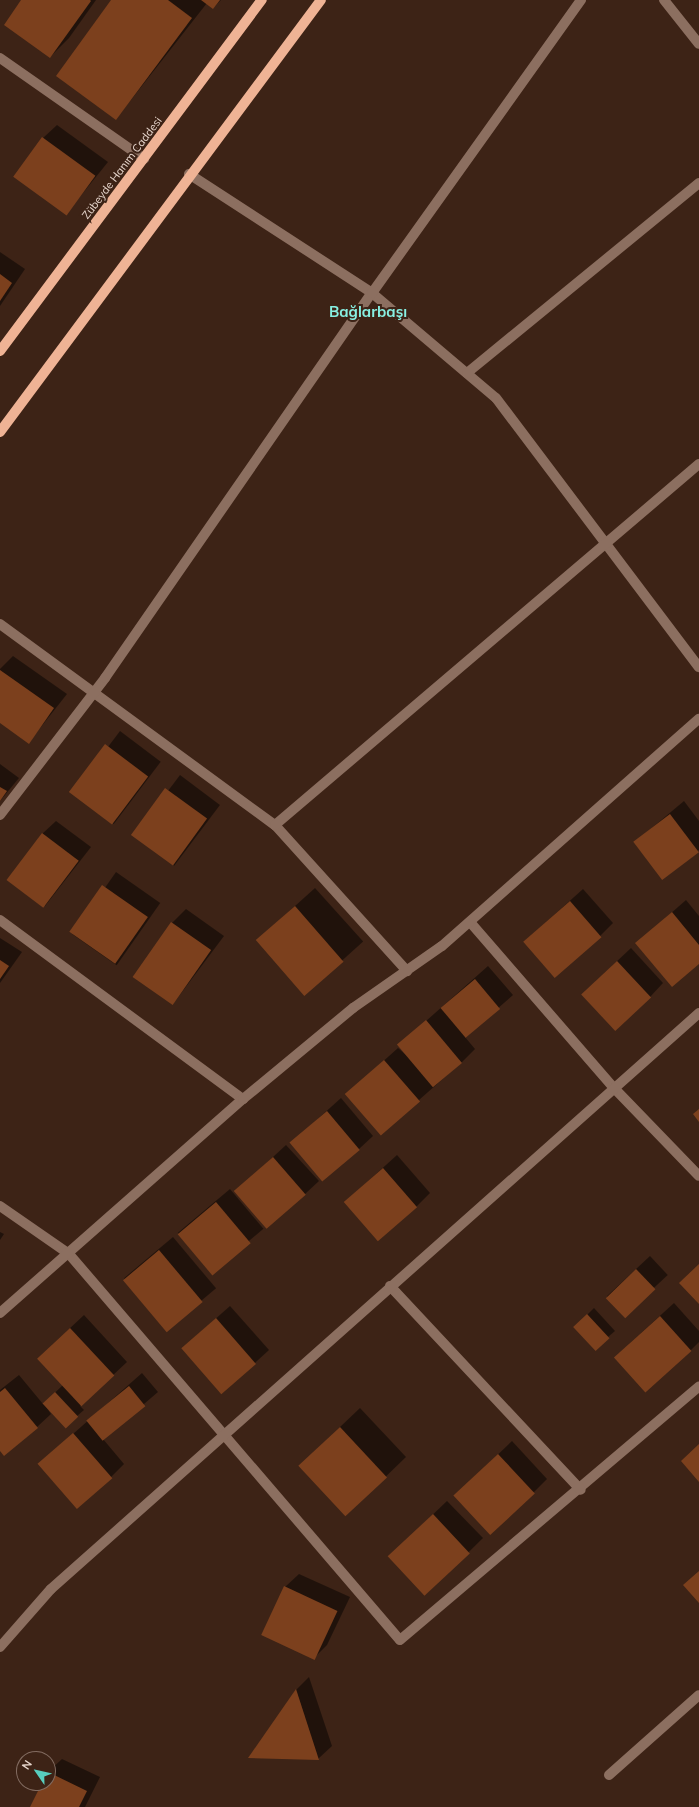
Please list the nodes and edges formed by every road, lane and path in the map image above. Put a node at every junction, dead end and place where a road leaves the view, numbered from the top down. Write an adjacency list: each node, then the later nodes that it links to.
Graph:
1 (262, 0): 7 (main road, Zübeyde Hanım Caddesi)
2 (321, 0): 8 (main road)
3 (580, 0): 10 (street)
4 (664, 0): 5 (street)
5 (699, 44)
6 (0, 58): 7 (street)
7 (144, 159): 11 (main road, Zübeyde Hanım Caddesi)
8 (189, 174): 10 (street); 13 (main road)
9 (699, 183): 12 (street)
10 (372, 293): 12 (street); 18 (street)
11 (0, 351)
12 (467, 374): 15 (street)
13 (0, 432)
14 (699, 464): 15 (street)
15 (606, 543): 17 (street); 21 (street)
16 (0, 624): 18 (street)
17 (699, 667)
18 (95, 690): 20 (street); 21 (street)
19 (699, 719): 23 (street)
20 (0, 815)
21 (275, 826): 24 (street)
22 (0, 920): 27 (street)
23 (470, 922): 24 (street); 26 (street)
24 (407, 971): 27 (street)
25 (699, 1013): 26 (street)
26 (614, 1088): 28 (street); 31 (street)
27 (243, 1099): 30 (street)
28 (699, 1176)
29 (0, 1206): 30 (street)
30 (69, 1254): 32 (street); 34 (street)
31 (390, 1286): 34 (street); 35 (street)
32 (0, 1313)
33 (699, 1386): 35 (street)
34 (223, 1434): 35 (street); 36 (street)
35 (581, 1490)
36 (0, 1647)
37 (699, 1695): 38 (street)
38 (609, 1775)

